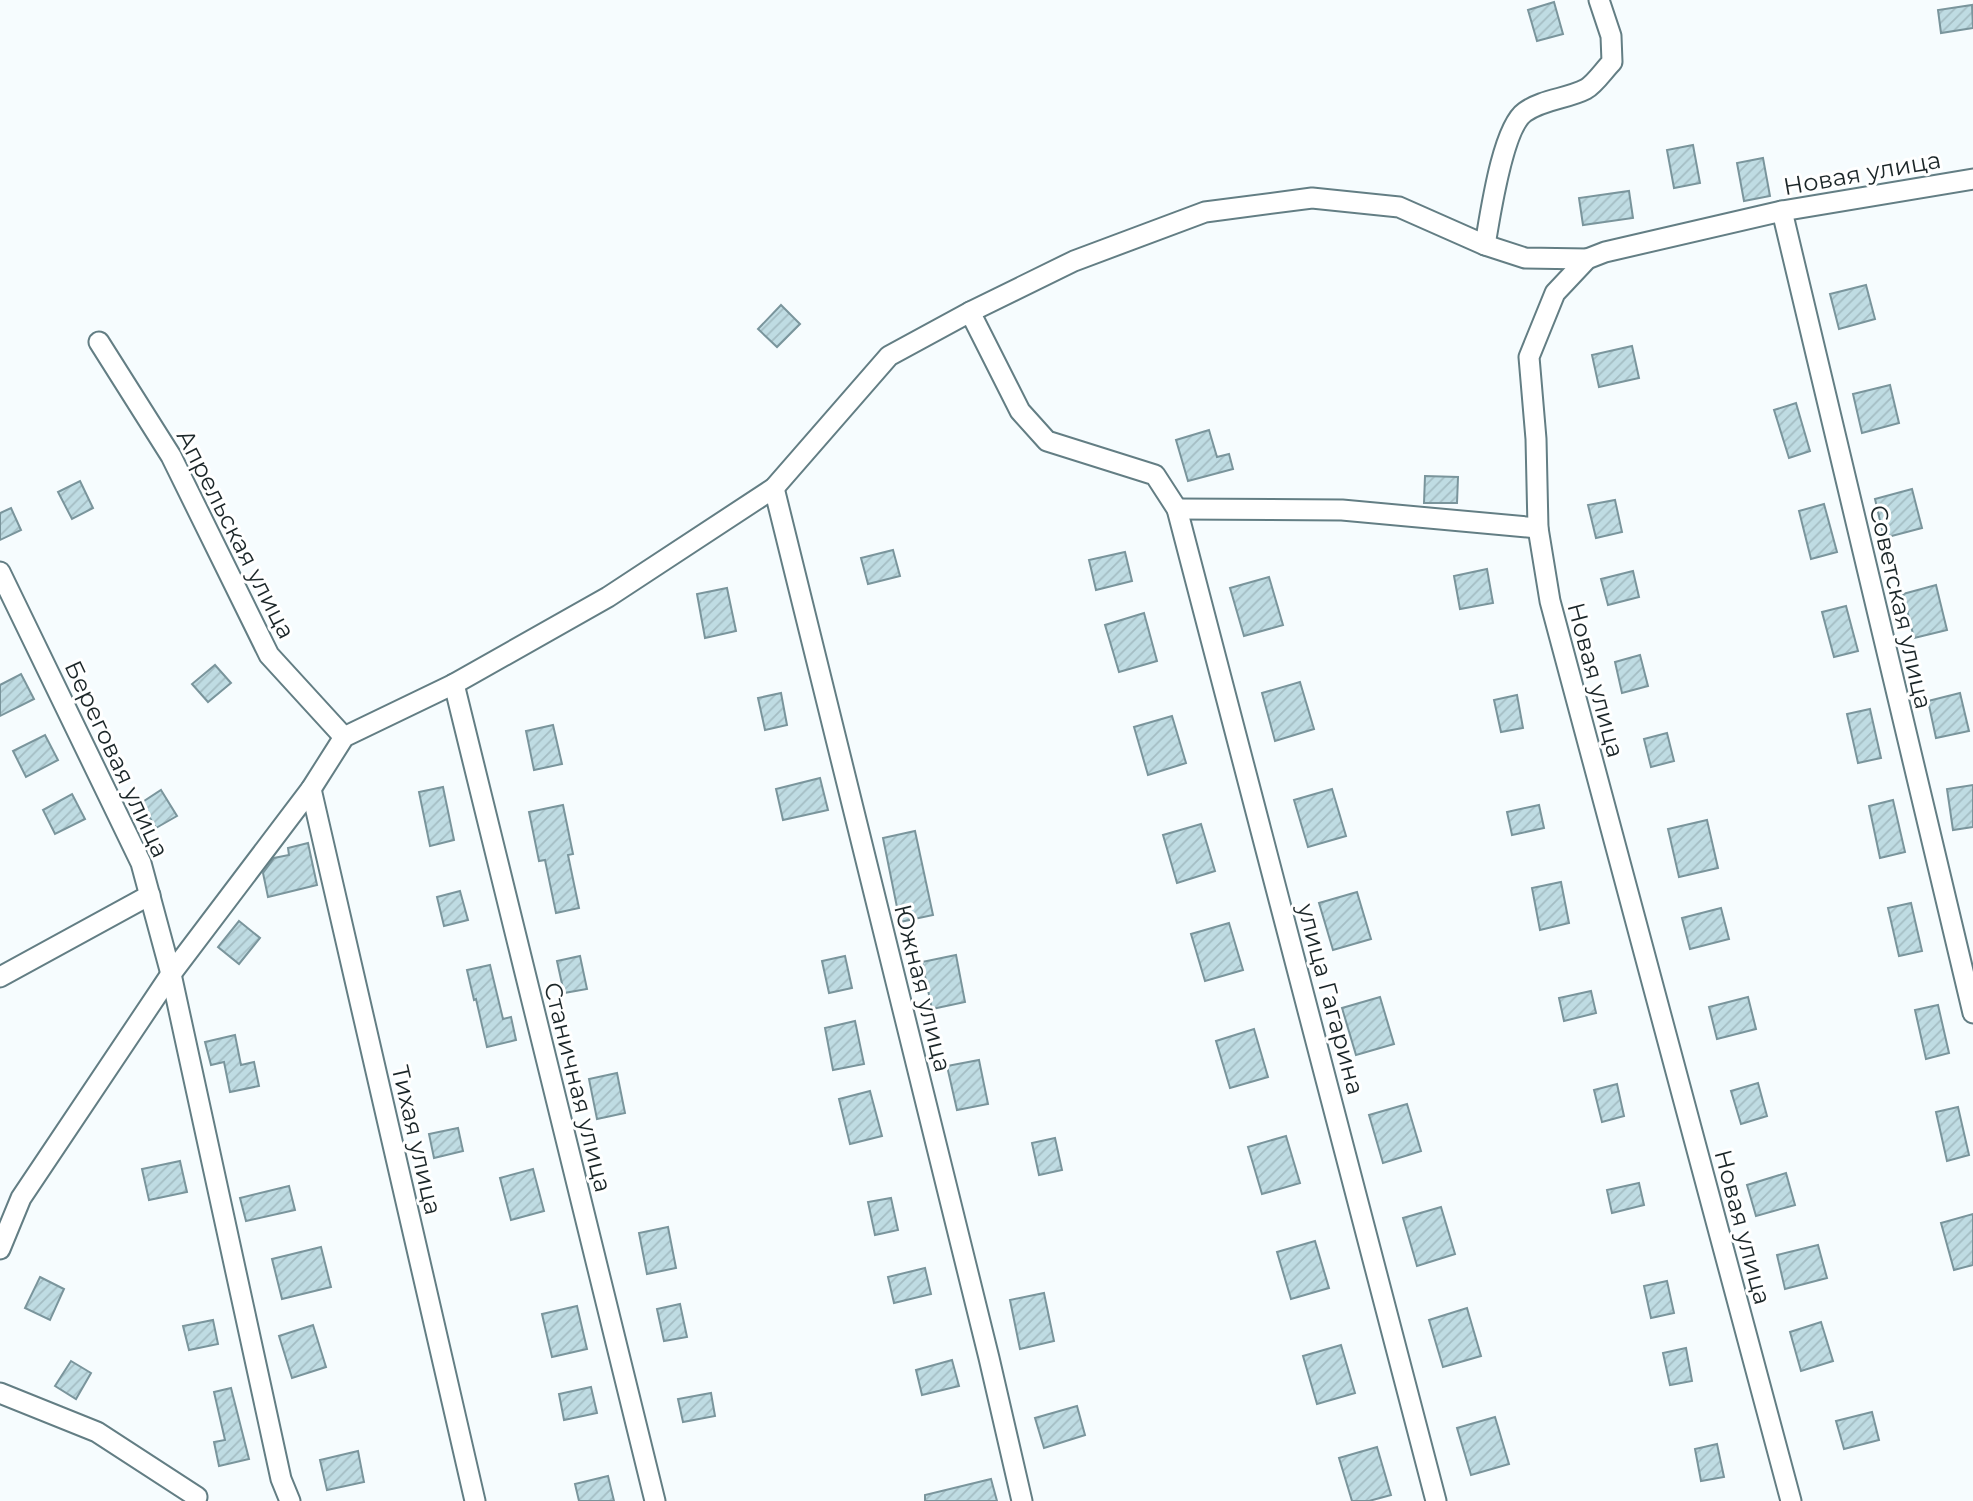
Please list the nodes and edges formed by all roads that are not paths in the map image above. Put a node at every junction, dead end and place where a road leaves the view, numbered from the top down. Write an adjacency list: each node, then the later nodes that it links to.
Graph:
1 (1599, 0): 4 (street)
2 (1973, 179): 3 (street, Новая улица)
3 (1782, 212): 5 (street, Новая улица); 18 (street, Советская улица)
4 (1485, 245): 5 (street); 6 (street)
5 (1587, 259): 10 (street, Новая улица)
6 (970, 312): 8 (street); 9 (street, улица Гагарина)
7 (99, 342): 13 (street, Апрельская улица)
8 (774, 488): 12 (street); 25 (street, Южная улица)
9 (1177, 509): 10 (street); 26 (street, улица Гагарина)
10 (1538, 528): 27 (street, Новая улица)
11 (0, 572): 15 (street, Береговая улица)
12 (454, 684): 13 (street); 24 (street, Станичная улица)
13 (344, 737): 14 (street)
14 (311, 789): 16 (street); 23 (street, Тихая улица)
15 (150, 895): 16 (street, Береговая улица); 17 (street)
16 (171, 974): 19 (street); 22 (street)
17 (0, 977)
18 (1973, 1013)
19 (0, 1249)
20 (0, 1393): 21 (street)
21 (198, 1500)
22 (290, 1501)
23 (475, 1501)
24 (655, 1501)
25 (1022, 1501)
26 (1436, 1501)
27 (1791, 1501)

